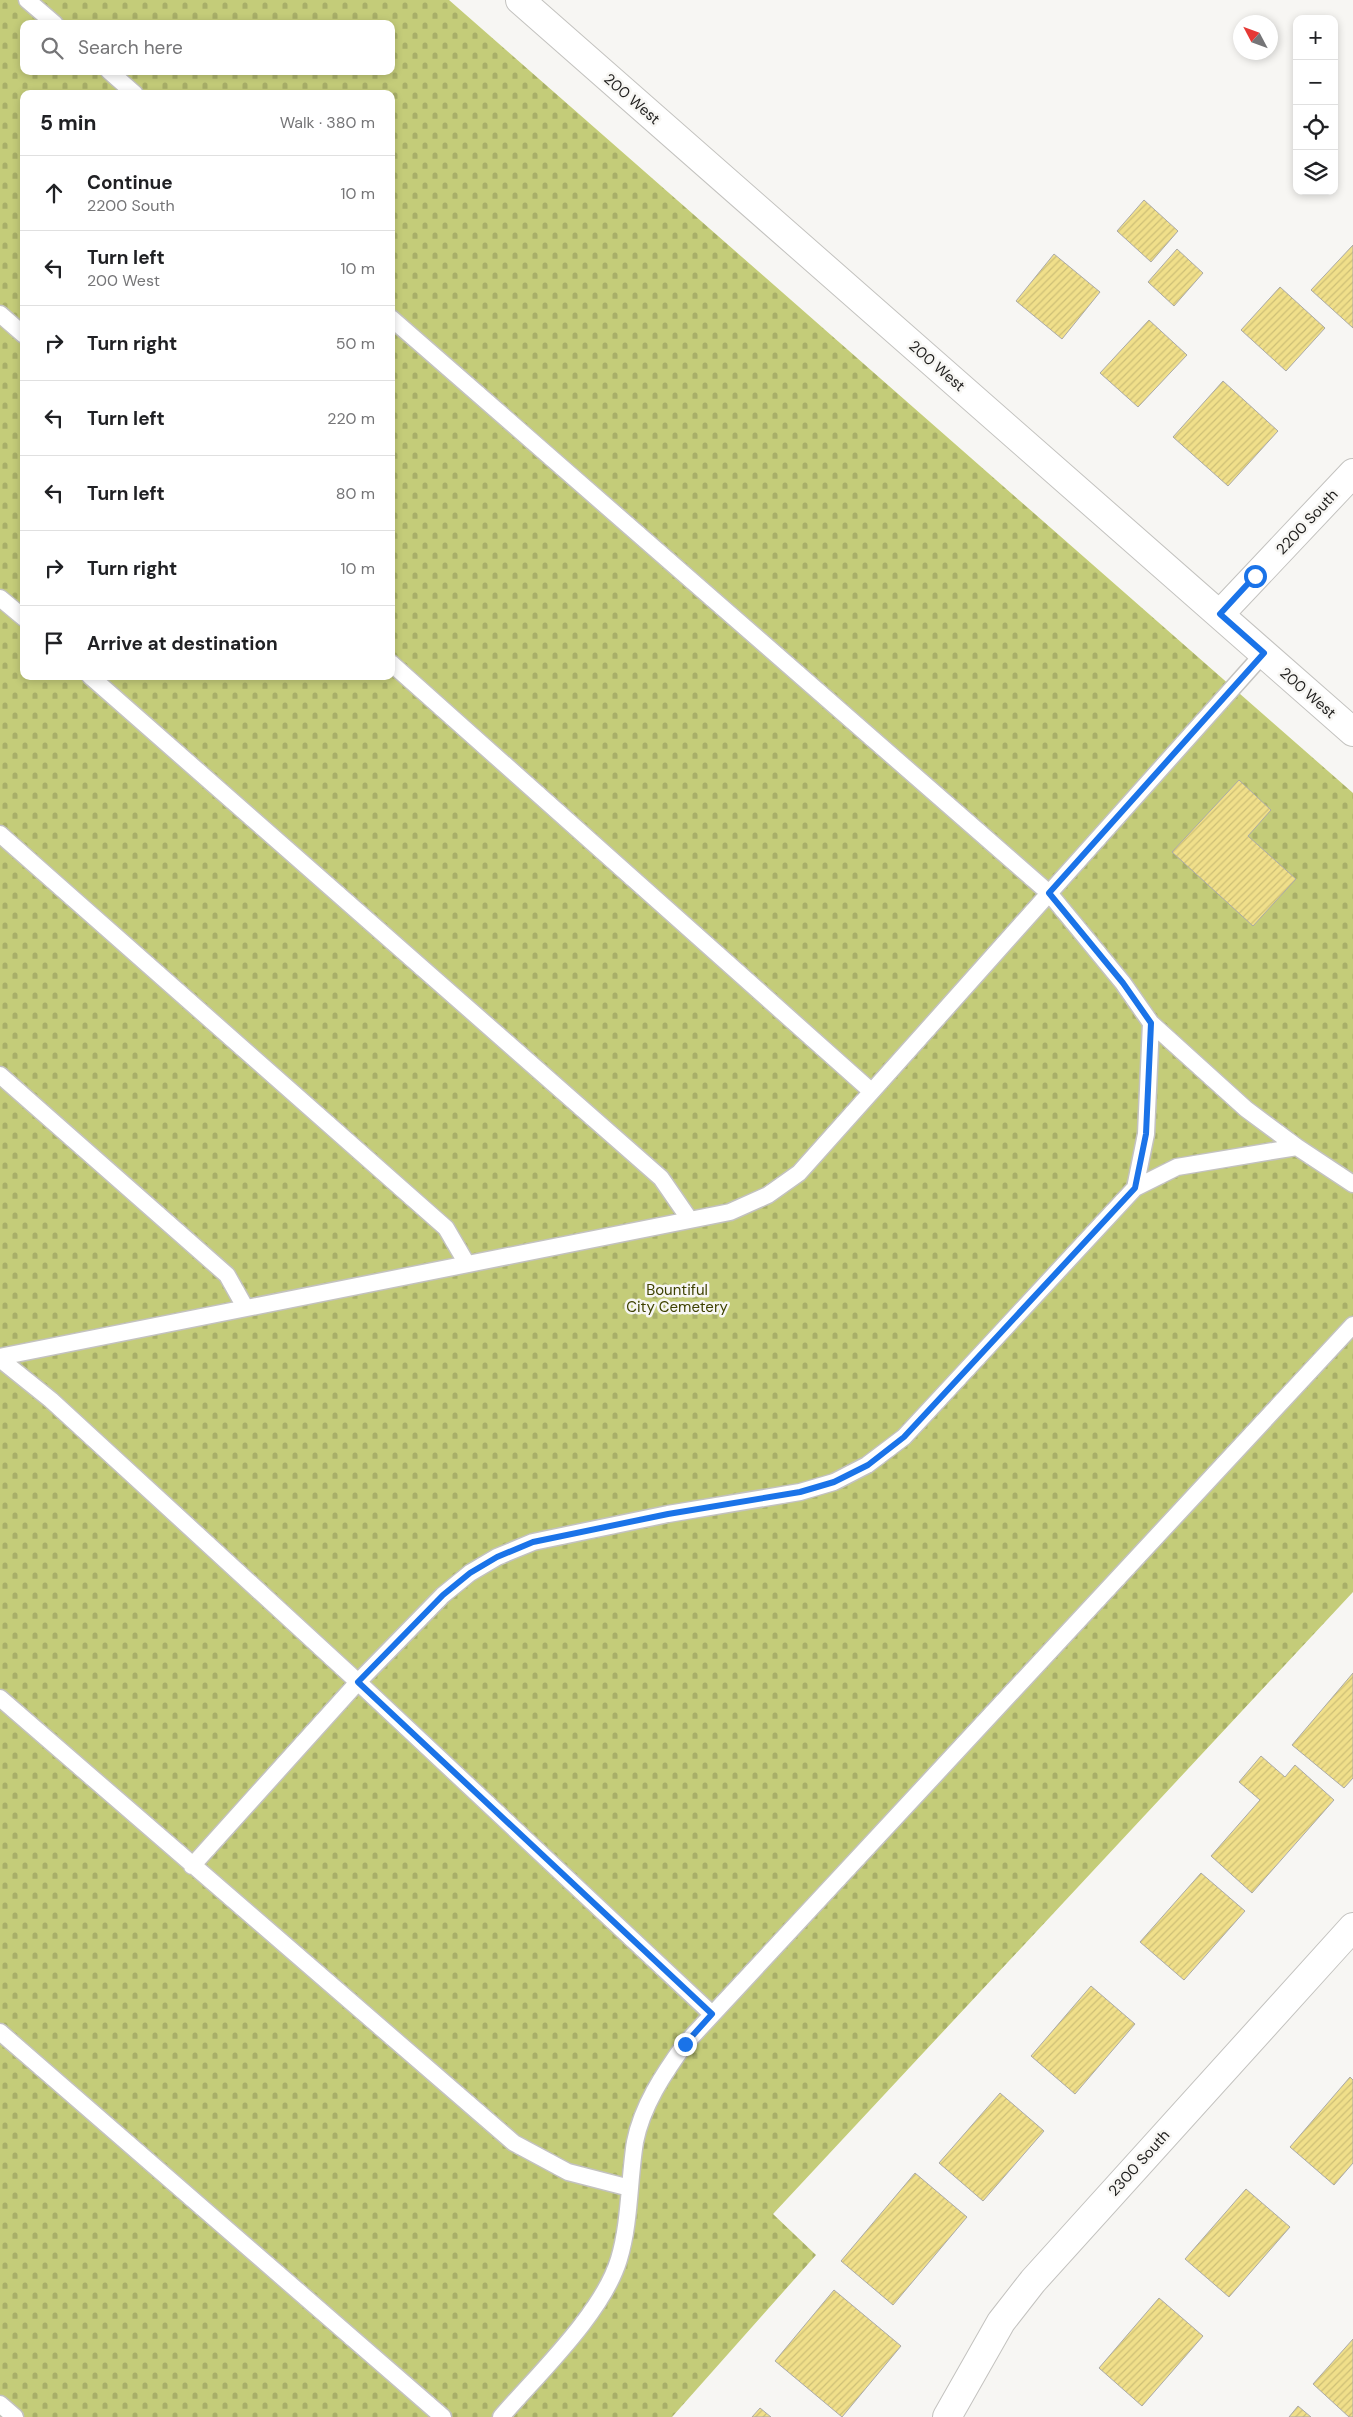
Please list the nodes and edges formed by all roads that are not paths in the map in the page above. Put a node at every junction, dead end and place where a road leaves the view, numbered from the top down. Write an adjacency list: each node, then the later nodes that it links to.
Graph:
1 (27, 0): 3 (lane)
2 (520, 0): 11 (street, 200 West)
3 (50, 20)
4 (114, 75): 5 (lane)
5 (130, 90)
6 (0, 314): 8 (lane)
7 (395, 321): 18 (lane)
8 (20, 332)
9 (1353, 473): 11 (street, 2200 South)
10 (0, 598): 12 (lane)
11 (1220, 614): 13 (street, 200 West)
12 (20, 615)
13 (1264, 653): 16 (street, 200 West); 18 (lane)
14 (395, 667): 21 (lane)
15 (95, 680): 25 (lane)
16 (1353, 732)
17 (0, 834): 26 (lane)
18 (1049, 893): 19 (lane); 21 (lane)
19 (1151, 1023): 22 (lane); 24 (lane)
20 (0, 1075): 27 (lane)
21 (871, 1091): 25 (lane)
22 (1297, 1147): 23 (lane); 24 (lane)
23 (1353, 1184)
24 (1135, 1188): 30 (lane)
25 (690, 1220): 26 (lane)
26 (467, 1264): 27 (lane)
27 (246, 1307): 29 (lane)
28 (1353, 1325): 34 (lane)
29 (0, 1358): 30 (lane)
30 (358, 1682): 32 (lane); 34 (lane)
31 (0, 1698): 32 (lane)
32 (192, 1866): 36 (lane)
33 (1353, 1926): 41 (street, 2300 South)
34 (712, 2014): 36 (lane)
35 (0, 2032): 39 (lane)
36 (630, 2188): 40 (lane)
37 (0, 2404): 38 (lane)
38 (15, 2417)
39 (443, 2417)
40 (501, 2417)
41 (947, 2417)

